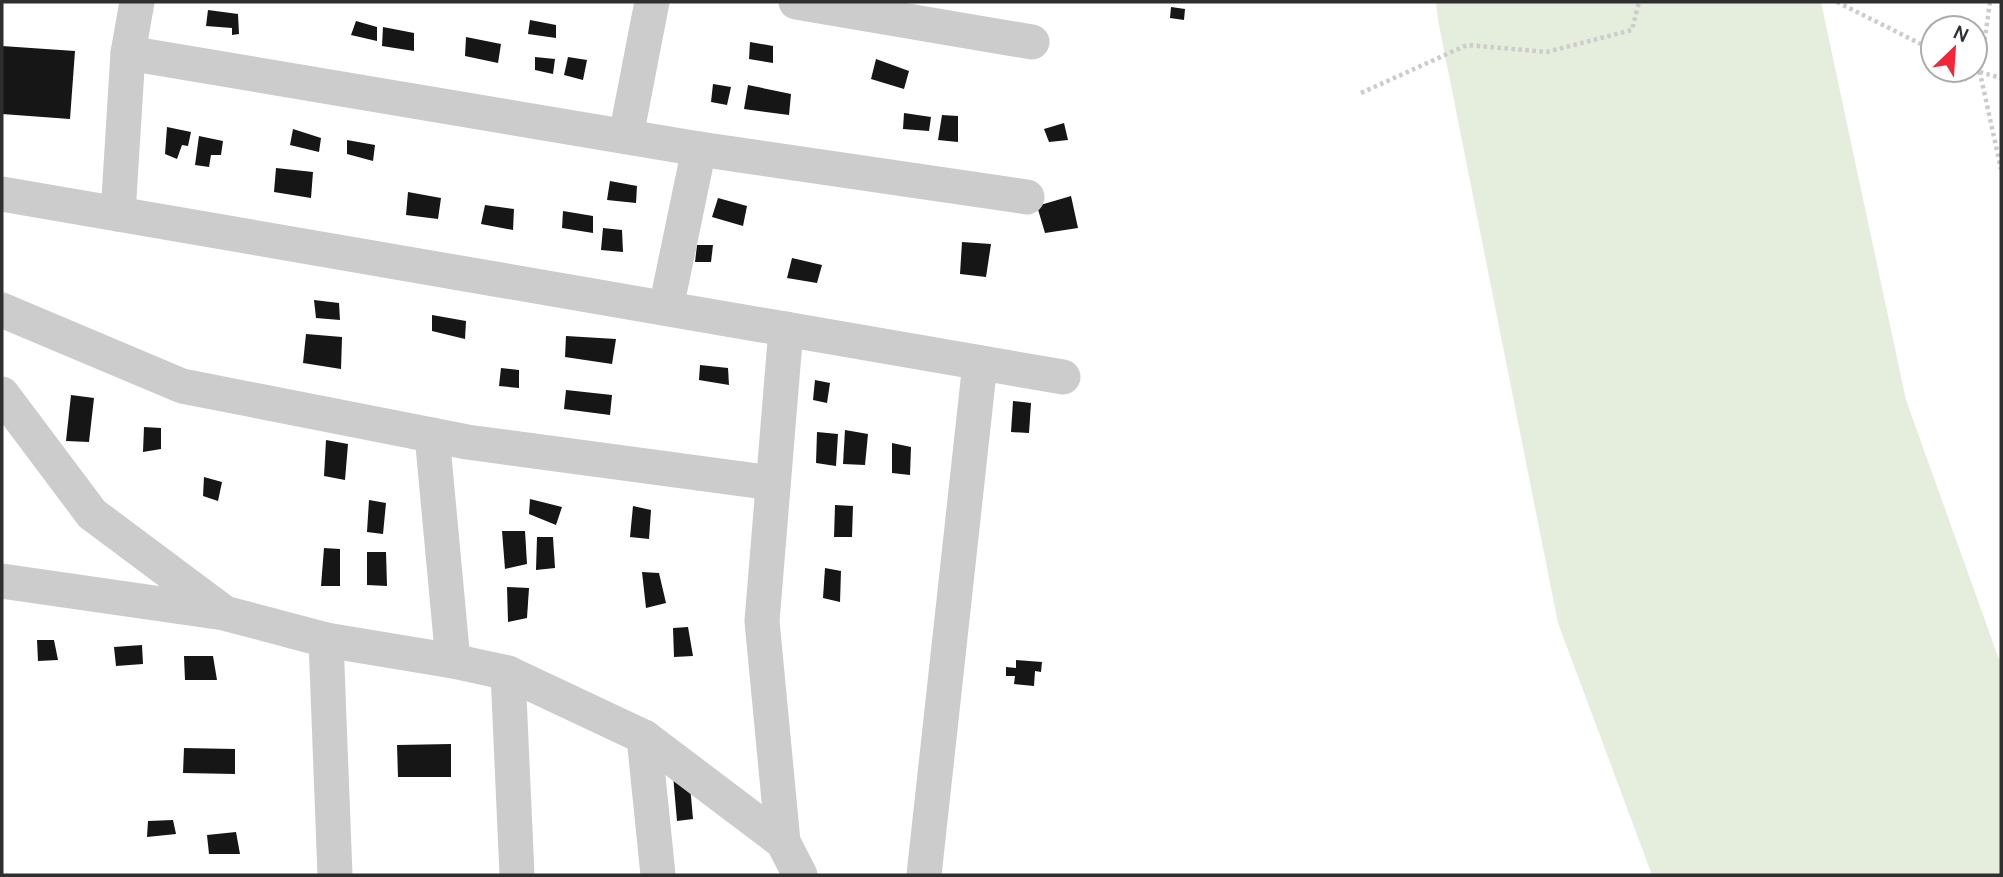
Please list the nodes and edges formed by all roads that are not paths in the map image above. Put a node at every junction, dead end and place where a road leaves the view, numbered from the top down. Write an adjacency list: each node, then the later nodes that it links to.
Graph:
1 (137, 2): 5 (street)
2 (652, 2): 6 (street)
3 (796, 2): 4 (street)
4 (1032, 42)
5 (128, 53): 6 (street); 10 (street)
6 (626, 136): 7 (street)
7 (699, 149): 9 (street); 11 (street)
8 (2, 194): 10 (street)
9 (1027, 197)
10 (118, 215): 11 (street)
11 (666, 308): 13 (street)
12 (2, 310): 17 (street)
13 (786, 329): 14 (street); 18 (street)
14 (980, 363): 15 (street); 30 (street)
15 (1063, 377)
16 (2, 394): 20 (street)
17 (432, 435): 18 (street); 22 (street)
18 (773, 483): 25 (street)
19 (2, 581): 20 (street)
20 (224, 613): 21 (street)
21 (326, 640): 22 (street); 26 (street)
22 (453, 661): 23 (street)
23 (508, 673): 24 (street); 27 (street)
24 (645, 737): 25 (street); 28 (street)
25 (783, 842): 29 (street)
26 (335, 875)
27 (517, 875)
28 (658, 875)
29 (800, 875)
30 (924, 875)

